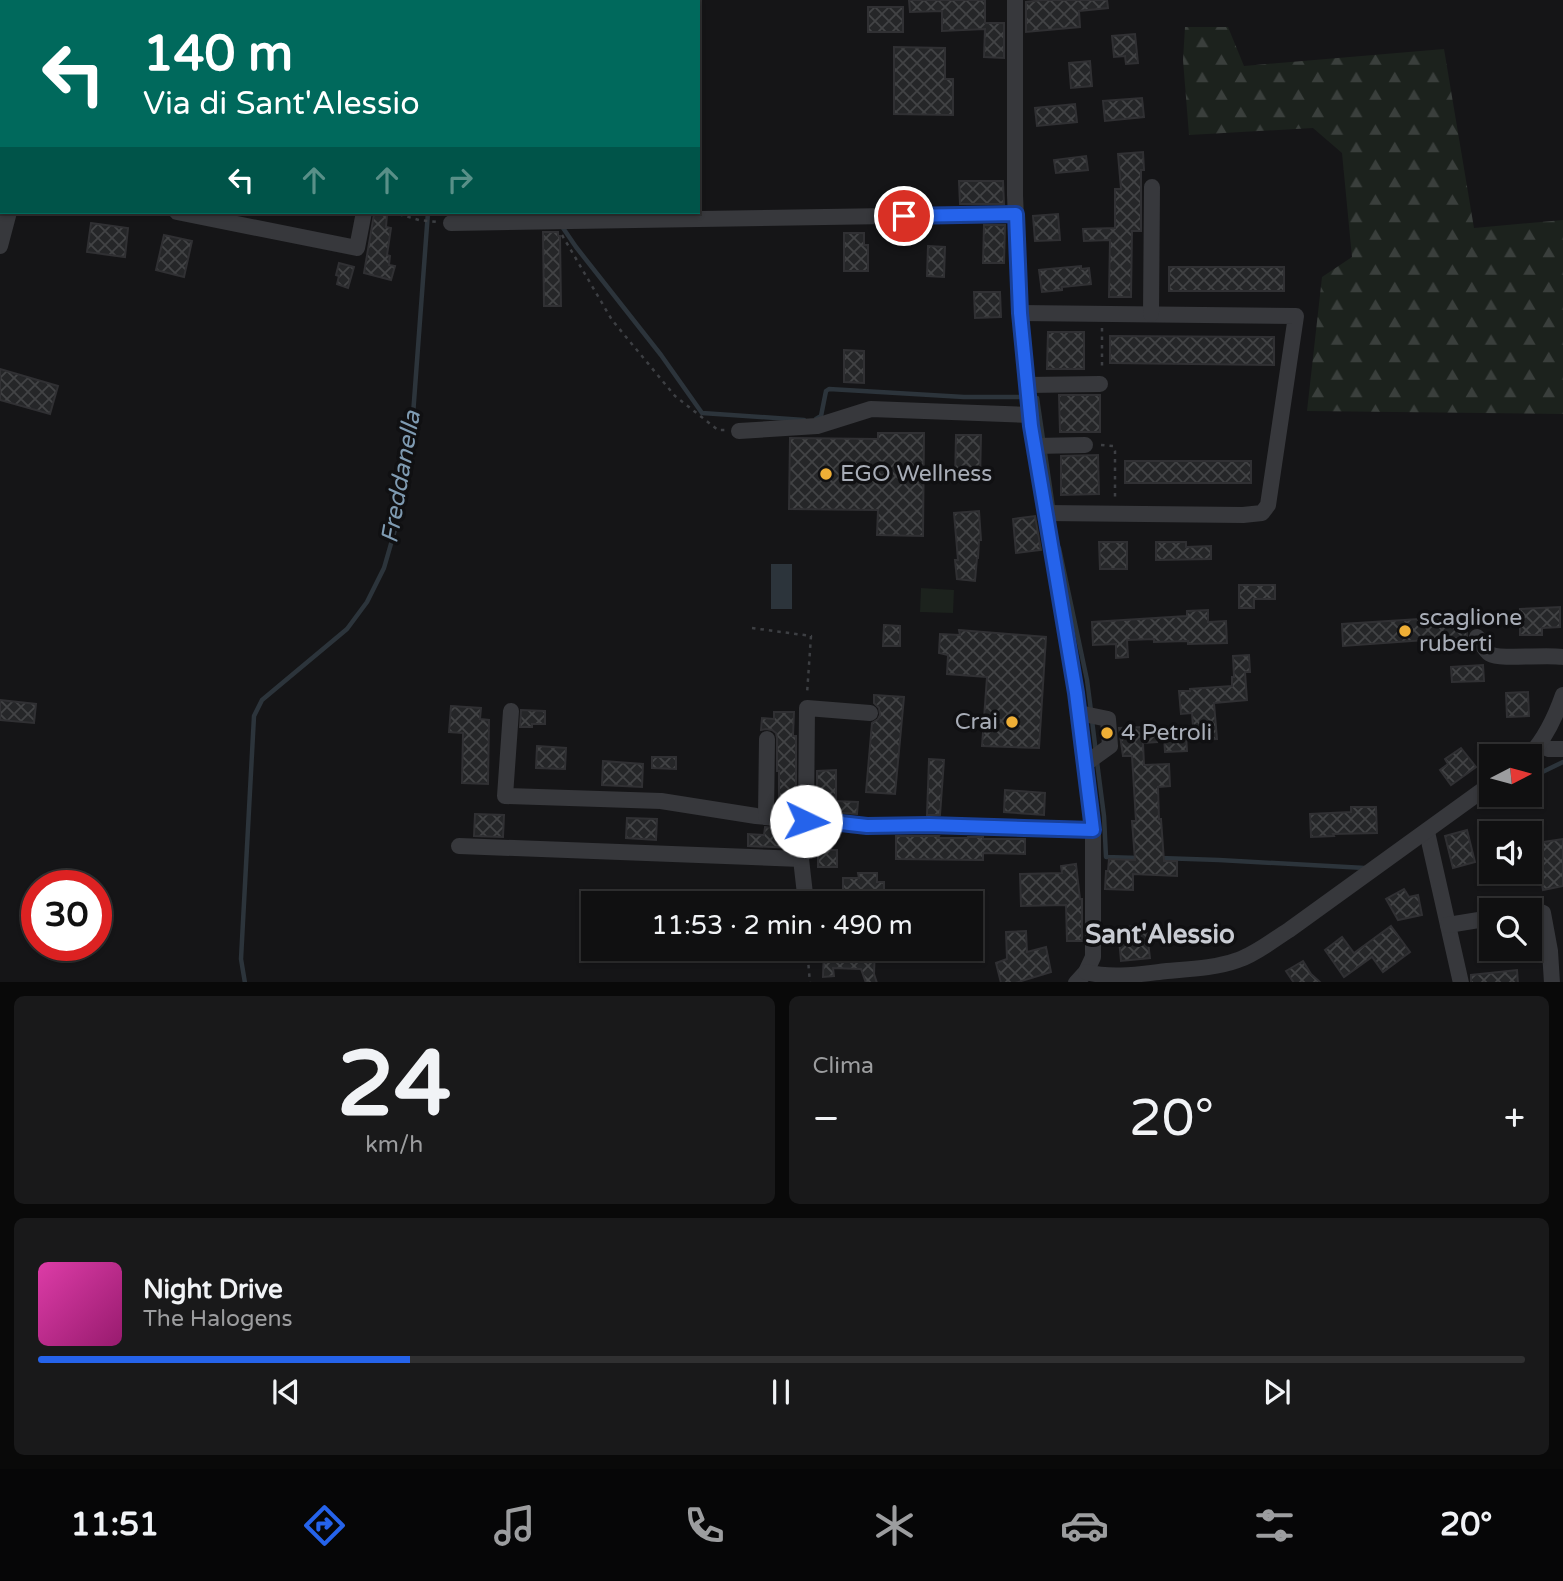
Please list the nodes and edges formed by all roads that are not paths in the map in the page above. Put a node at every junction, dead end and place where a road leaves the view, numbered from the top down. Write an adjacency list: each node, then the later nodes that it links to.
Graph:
1 (1015, 0): 6 (street)
2 (1152, 187): 10 (street)
3 (8, 214): 8 (street)
4 (187, 214): 5 (street)
5 (365, 214)
6 (1016, 214): 7 (street); 9 (street)
7 (443, 223)
8 (0, 246)
9 (1020, 313): 10 (street); 12 (street)
10 (1150, 314): 17 (street)
11 (1100, 384): 12 (street)
12 (1027, 385): 13 (street)
13 (1030, 415): 14 (street); 15 (street)
14 (739, 431)
15 (1042, 445): 16 (street); 17 (street)
16 (1085, 445)
17 (1051, 513): 23 (street)
18 (1477, 637): 19 (street)
19 (1563, 657)
20 (1563, 695): 25 (street)
21 (510, 711): 30 (street)
22 (870, 713): 31 (street)
23 (1079, 713): 28 (street); 28 (street)
24 (767, 739): 30 (street)
25 (1538, 744)
26 (1542, 749): 27 (street)
27 (1563, 749)
28 (1086, 764): 32 (street)
29 (1479, 793): 33 (street)
30 (765, 816): 31 (street)
31 (809, 822): 32 (street); 35 (street)
32 (1093, 830): 40 (street)
33 (1427, 832): 39 (street); 40 (street)
34 (458, 846): 35 (street)
35 (801, 859): 36 (street)
36 (805, 891)
37 (1542, 913): 42 (street)
38 (1479, 920): 39 (street)
39 (1448, 925): 41 (street)
40 (1081, 977)
41 (1461, 982)
42 (1552, 982)

